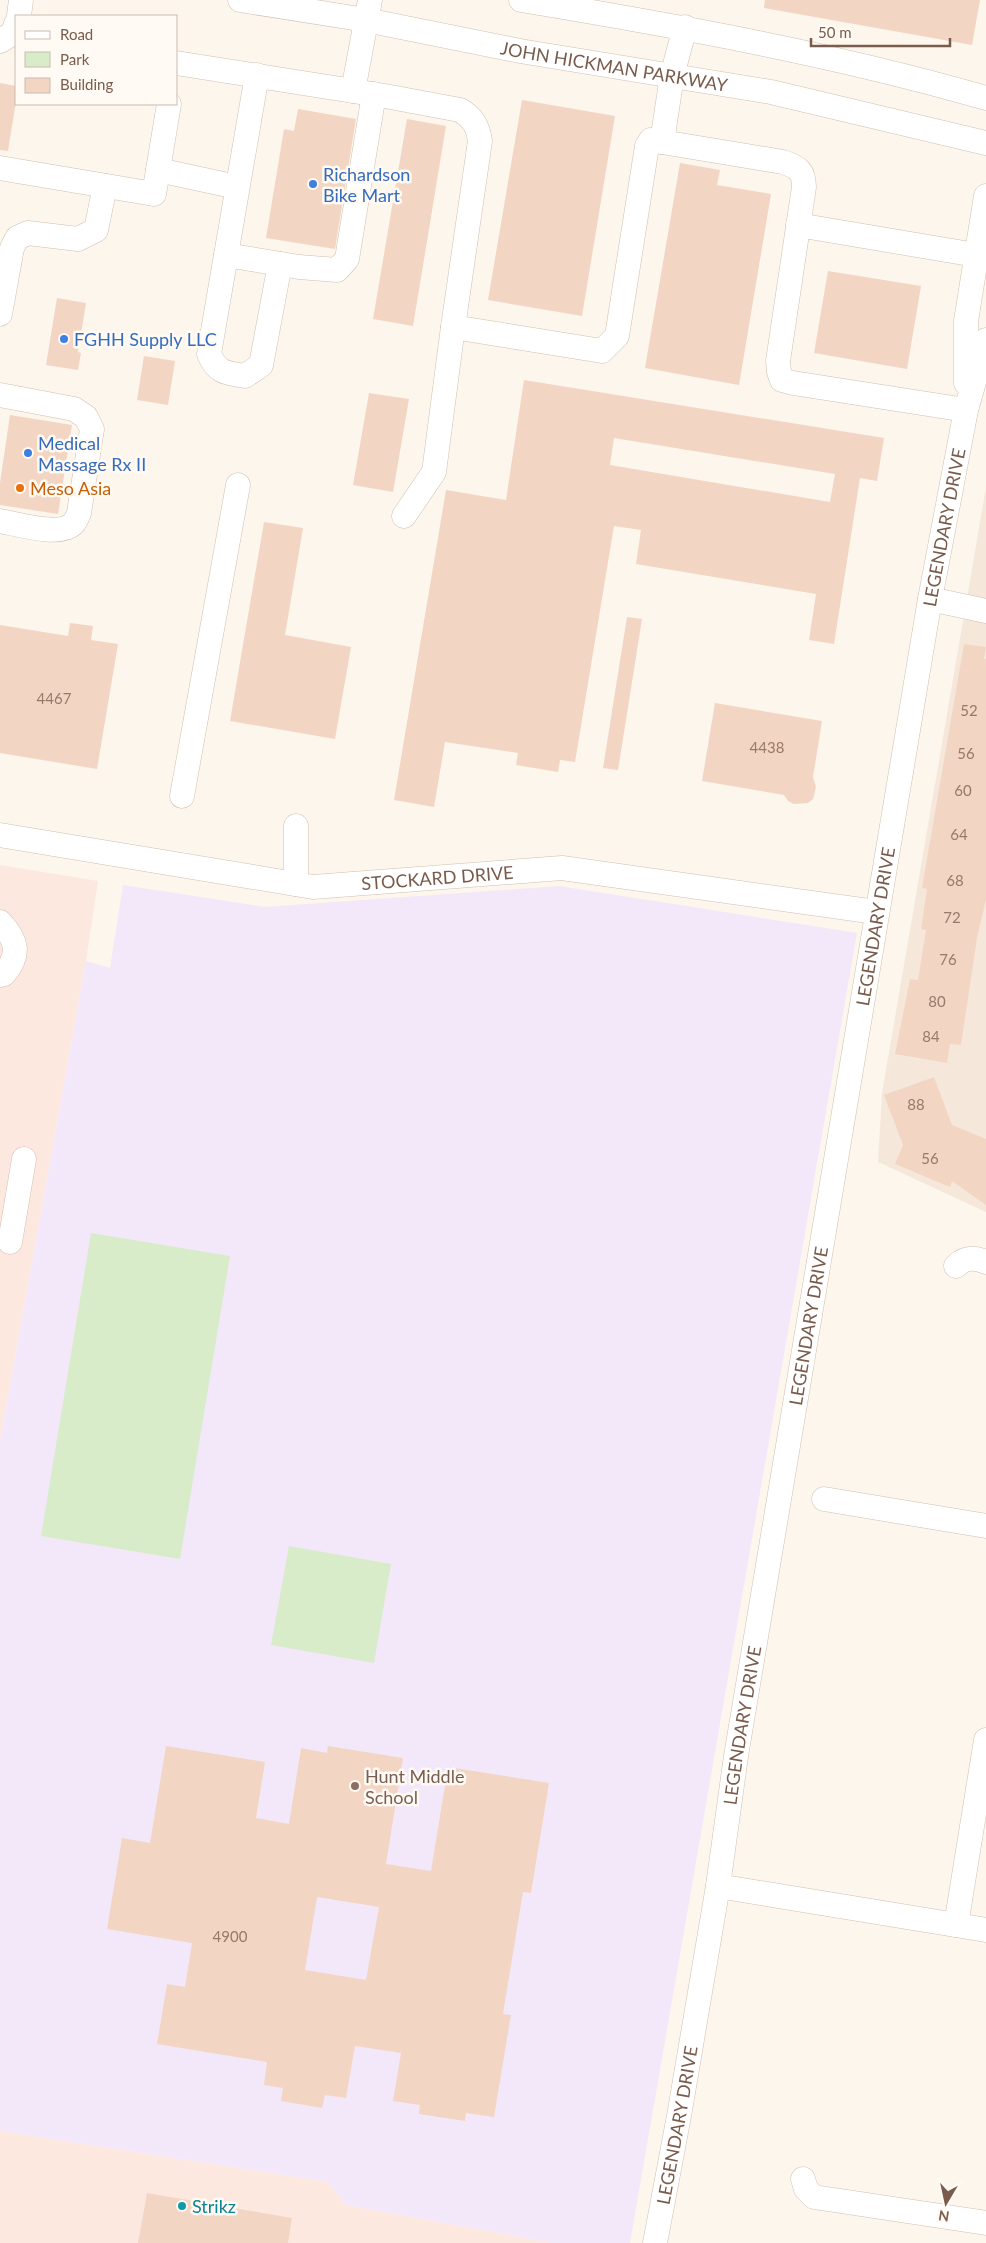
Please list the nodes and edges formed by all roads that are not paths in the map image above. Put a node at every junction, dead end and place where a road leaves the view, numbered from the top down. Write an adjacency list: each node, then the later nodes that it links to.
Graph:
1 (21, 0): 6 (street)
2 (240, 0): 5 (street, JOHN HICKMAN PARKWAY)
3 (521, 0): 4 (street)
4 (586, 5): 8 (street)
5 (368, 10): 12 (street, JOHN HICKMAN PARKWAY); 13 (street)
6 (19, 15)
7 (15, 27): 9 (street)
8 (684, 27): 12 (street); 14 (street)
9 (0, 41)
10 (178, 62): 11 (street)
11 (257, 75): 13 (street); 21 (street)
12 (672, 76): 16 (street); 17 (street, JOHN HICKMAN PARKWAY)
13 (364, 93): 26 (street); 28 (street)
14 (986, 98)
15 (169, 105): 19 (street)
16 (662, 142): 23 (street); 28 (street)
17 (986, 143)
18 (0, 168): 20 (street)
19 (158, 170): 20 (street); 21 (street)
20 (105, 186): 27 (street)
21 (237, 187): 24 (street)
22 (986, 196): 25 (street, LEGENDARY DRIVE)
23 (798, 225): 25 (street); 31 (street)
24 (226, 255): 26 (street); 26 (street)
25 (976, 255): 31 (street, LEGENDARY DRIVE)
26 (280, 264)
27 (0, 314)
28 (454, 326): 33 (street)
29 (986, 340): 31 (street, LEGENDARY DRIVE)
30 (0, 395): 34 (street)
31 (966, 410): 35 (street, LEGENDARY DRIVE)
32 (238, 485): 37 (street)
33 (404, 516)
34 (0, 521)
35 (930, 599): 36 (street); 41 (street, LEGENDARY DRIVE)
36 (986, 611)
37 (182, 796)
38 (296, 826): 40 (street)
39 (0, 835): 40 (street, STOCKARD DRIVE)
40 (296, 884): 41 (street, STOCKARD DRIVE)
41 (876, 912): 52 (street, LEGENDARY DRIVE)
42 (0, 922): 43 (street)
43 (0, 975)
44 (24, 1159): 45 (street)
45 (7, 1216): 46 (street)
46 (10, 1242)
47 (986, 1262): 48 (street)
48 (956, 1266)
49 (824, 1500): 50 (street)
50 (986, 1526)
51 (986, 1740): 53 (street)
52 (718, 1886): 53 (street); 57 (street, LEGENDARY DRIVE)
53 (956, 1925): 54 (street)
54 (986, 1930)
55 (803, 2179): 56 (street)
56 (986, 2223)
57 (655, 2243)

